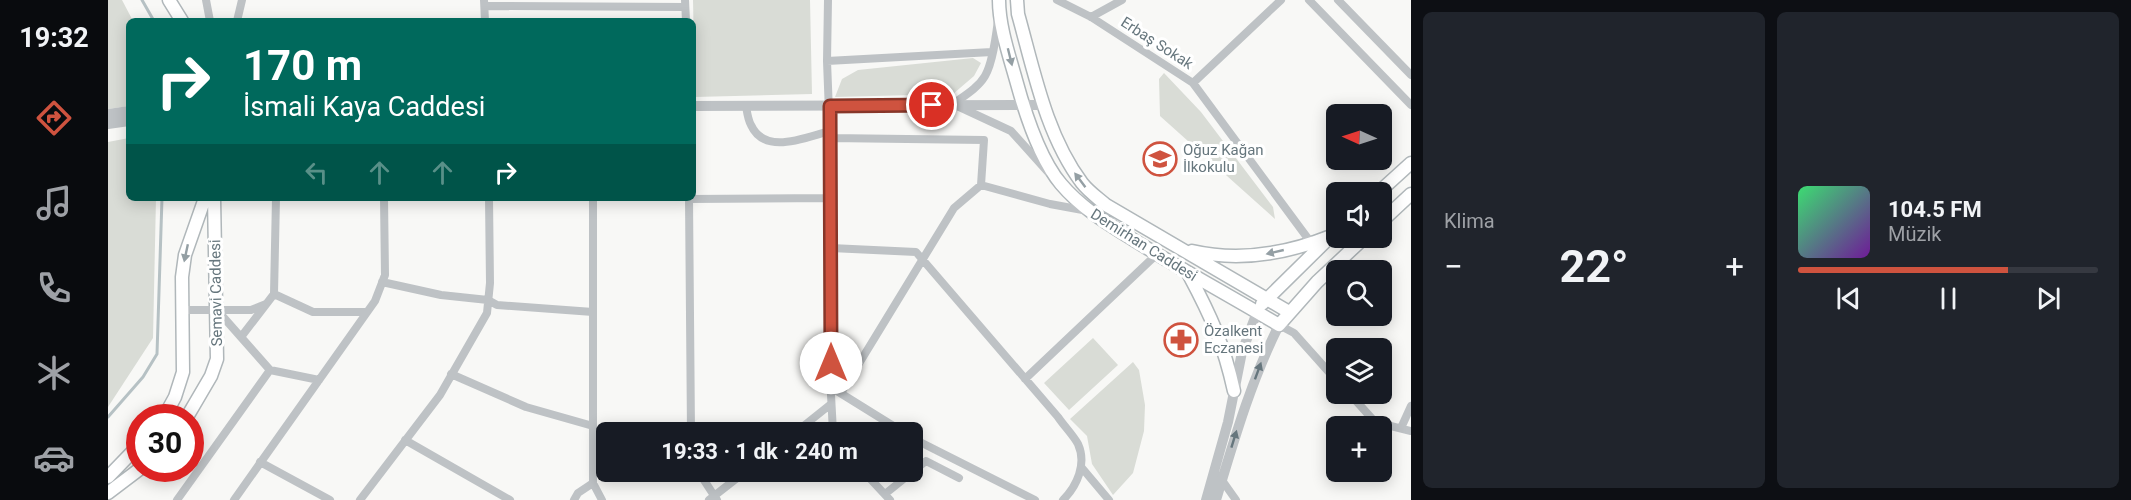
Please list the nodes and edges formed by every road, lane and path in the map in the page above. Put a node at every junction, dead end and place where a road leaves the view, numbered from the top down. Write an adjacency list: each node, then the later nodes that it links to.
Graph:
1 (169, 0): 15 (main road)
2 (206, 0): 16 (street)
3 (242, 0): 17 (street)
4 (828, 0): 19 (street)
5 (1017, 0): 24 (main road, Demirhan Caddesi)
6 (1057, 0): 14 (street, Erbaş Sokak)
7 (1122, 0): 14 (street)
8 (1281, 0): 21 (street)
9 (1309, 0): 25 (street)
10 (1338, 0): 20 (street)
11 (485, 3): 12 (street)
12 (685, 4)
13 (999, 6): 18 (street); 23 (main road, Demirhan Caddesi, one-way to 23)
14 (1091, 17): 21 (street, Erbaş Sokak)
15 (180, 18)
16 (209, 18)
17 (238, 18)
18 (992, 52): 19 (street); 22 (street)
19 (827, 61): 28 (street)
20 (1411, 75)
21 (1193, 83): 52 (street, Erbaş Sokak)
22 (953, 104): 23 (street); 28 (street); 36 (street)
23 (1023, 105): 24 (street); 36 (main road, Demirhan Caddesi)
24 (1043, 105): 54 (main road, Demirhan Caddesi, one-way to 24)
25 (1411, 105)
26 (696, 106): 27 (street)
27 (746, 106): 28 (street); 33 (street)
28 (830, 106): 33 (street)
29 (126, 111): 30 (street)
30 (108, 114)
31 (126, 121): 32 (street)
32 (108, 124)
33 (830, 134): 37 (street); 39 (street)
34 (1411, 163): 35 (main road)
35 (1390, 182)
36 (1060, 184): 48 (main road, Demirhan Caddesi)
37 (981, 185): 48 (street); 57 (street)
38 (1411, 194): 49 (main road)
39 (830, 198): 40 (street); 53 (street)
40 (696, 199)
41 (204, 201): 64 (main road, Semavi Caddesi, one-way to 64)
42 (214, 201): 65 (main road, Semavi Caddesi)
43 (276, 201): 60 (street)
44 (384, 201): 59 (street)
45 (489, 201): 62 (street)
46 (592, 201): 67 (street)
47 (689, 201): 85 (street)
48 (1088, 211): 56 (main road, Demirhan Caddesi)
49 (1392, 212)
50 (1326, 238): 52 (main road)
51 (1326, 242): 61 (main road)
52 (1312, 244): 54 (main road, one-way to 54)
53 (831, 248): 57 (street); 77 (street)
54 (1179, 248): 61 (main road, Demirhan Caddesi)
55 (1353, 248): 69 (main road)
56 (1157, 254): 58 (main road, Demirhan Caddesi); 75 (street)
57 (922, 261): 75 (street); 79 (street)
58 (1188, 274): 68 (main road, Demirhan Caddesi); 78 (main road)
59 (382, 282): 62 (street); 66 (street)
60 (274, 294): 63 (street); 66 (street)
61 (1265, 299): 68 (main road); 69 (main road, Demirhan Caddesi)
62 (488, 300): 67 (street); 74 (street)
63 (266, 304): 65 (street); 71 (street)
64 (182, 310): 65 (street); 80 (main road, Semavi Caddesi)
65 (217, 310): 71 (street); 81 (main road, Semavi Caddesi)
66 (367, 312): 76 (street)
67 (593, 312): 89 (street)
68 (1257, 312): 70 (main road, Demirhan Caddesi); 78 (street)
69 (1288, 312): 70 (main road)
70 (1279, 325): 72 (street); 101 (street, one-way to 70)
71 (241, 337): 73 (street)
72 (1326, 369)
73 (270, 370): 76 (street); 109 (street)
74 (452, 374): 89 (street); 92 (street)
75 (1025, 379): 96 (street)
76 (319, 380): 95 (street)
77 (831, 387): 79 (street); 82 (street)
78 (1234, 391): 97 (street)
79 (841, 393): 88 (street)
80 (171, 404)
81 (194, 404)
82 (831, 404): 86 (street); 87 (street)
83 (1359, 404): 90 (street)
84 (1411, 406): 90 (street)
85 (692, 422)
86 (808, 422)
87 (832, 422)
88 (887, 422)
89 (593, 426): 105 (street)
90 (1401, 428): 91 (street)
91 (1411, 431)
92 (405, 440): 112 (street); 113 (street)
93 (923, 444): 116 (street)
94 (126, 458): 98 (main road)
95 (260, 462): 110 (street); 111 (street)
96 (1082, 468): 117 (street); 118 (street)
97 (1215, 469): 101 (street); 119 (street)
98 (108, 477)
99 (958, 478): 107 (street)
100 (126, 479): 106 (main road)
101 (1222, 480): 120 (street); 121 (street)
102 (704, 482): 108 (street)
103 (733, 482): 108 (street)
104 (873, 482): 107 (street)
105 (593, 483): 114 (street); 115 (street)
106 (108, 493)
107 (887, 497)
108 (714, 499)
109 (177, 500)
110 (234, 500)
111 (330, 500)
112 (360, 500)
113 (510, 500)
114 (574, 500)
115 (602, 500)
116 (1035, 500)
117 (1063, 500)
118 (1109, 500)
119 (1206, 500)
120 (1216, 500)
121 (1236, 500)

